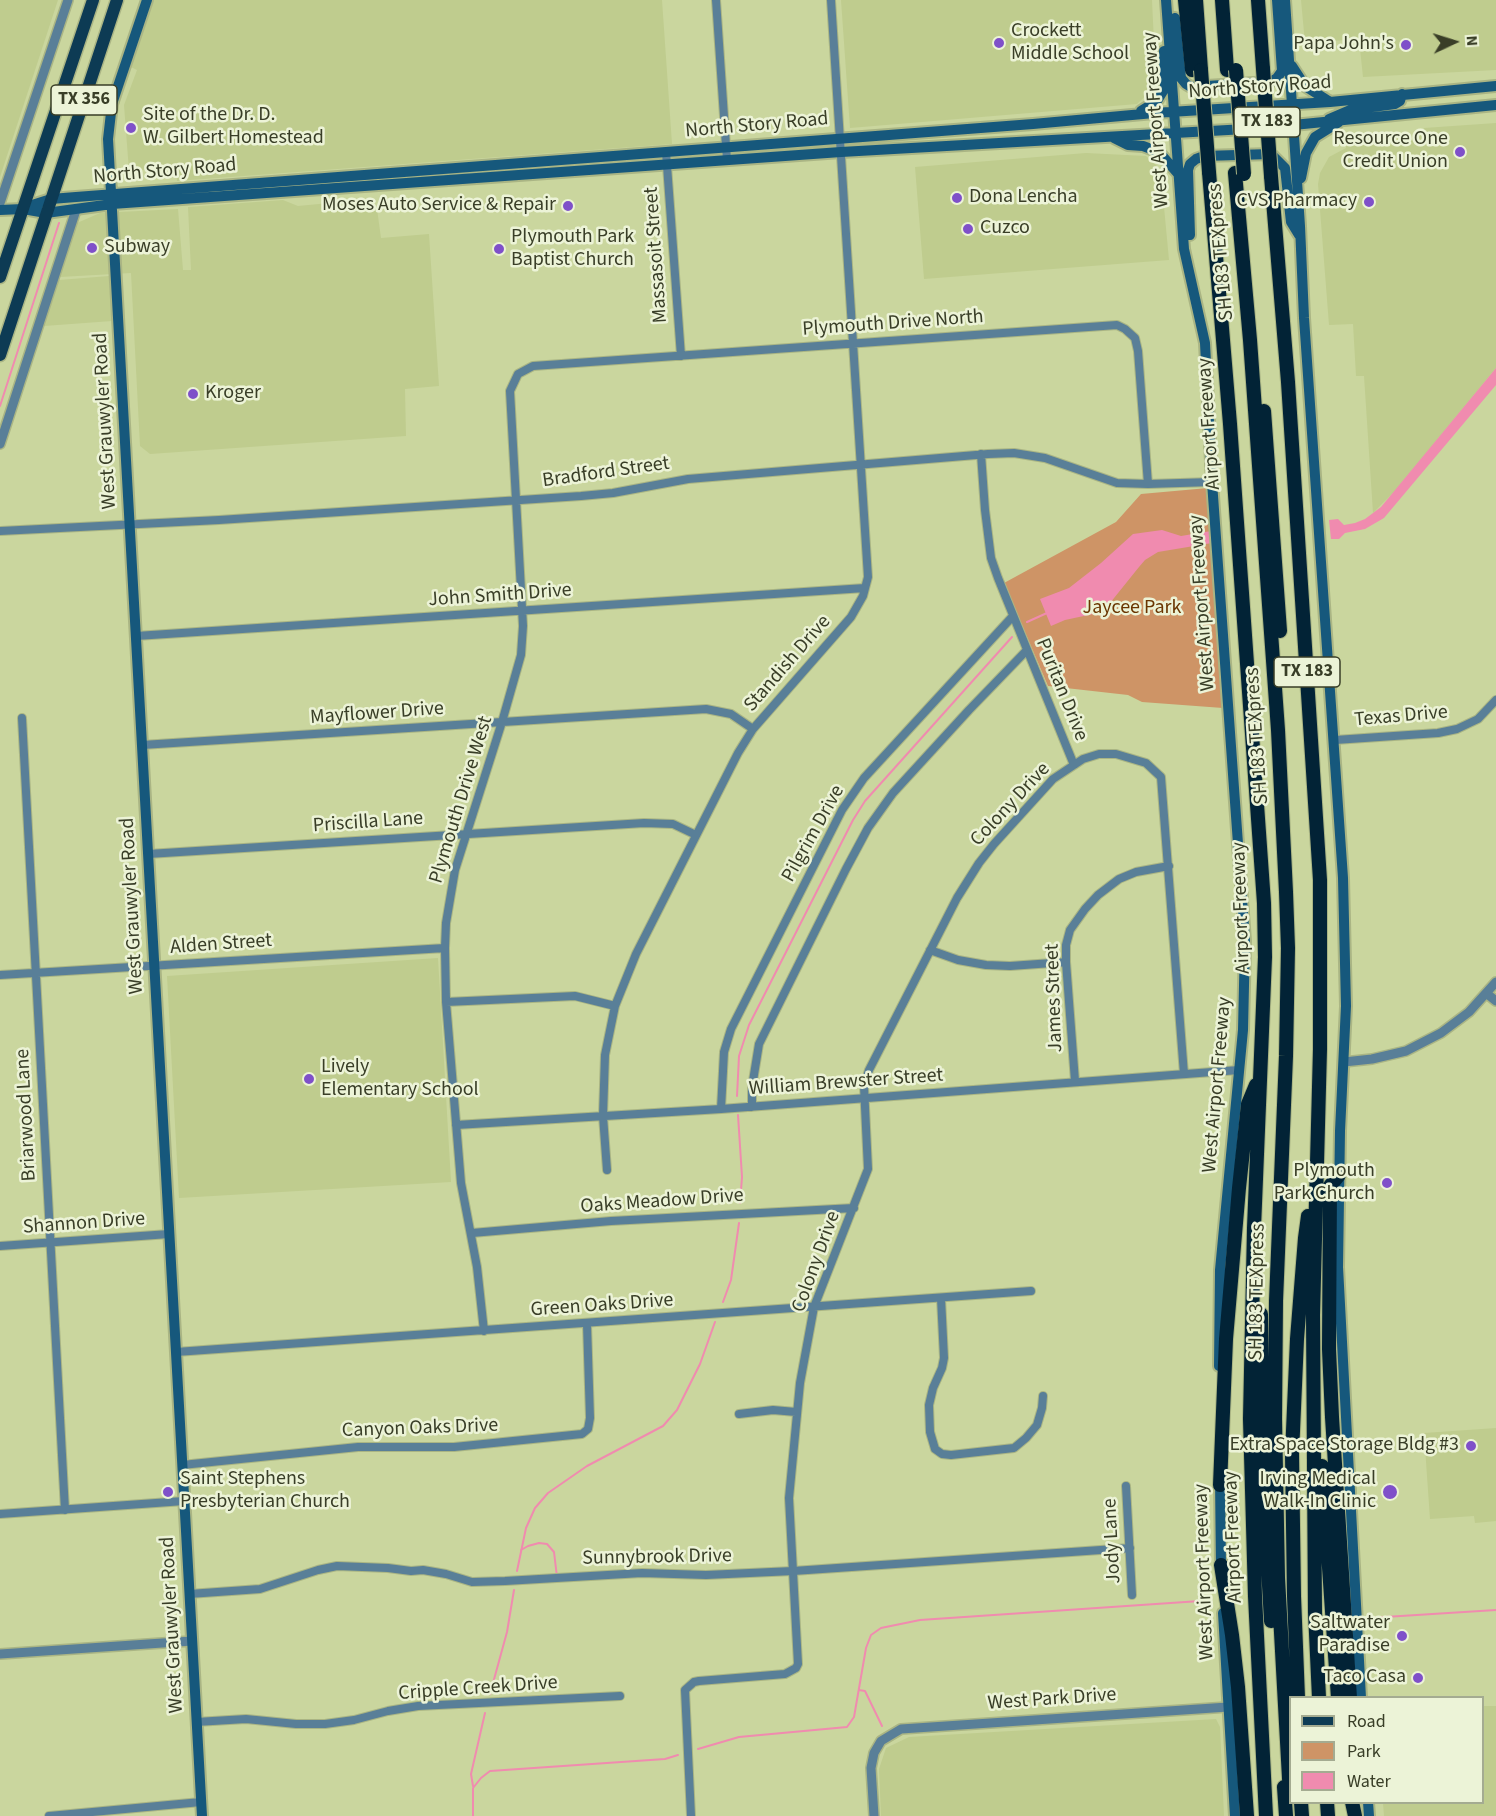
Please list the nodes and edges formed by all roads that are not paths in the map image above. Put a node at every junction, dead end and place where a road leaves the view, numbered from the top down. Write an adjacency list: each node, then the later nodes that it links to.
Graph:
1 (68, 0): 46 (street)
2 (93, 0): 47 (main road, TX 356)
3 (117, 0): 45 (main road, TX 356)
4 (147, 0): 44 (main road, West Grauwyler Road)
5 (716, 0): 34 (street)
6 (831, 0): 33 (street, Standish Drive)
7 (1161, 0): 27 (main road)
8 (1166, 0): 26 (main road, West Airport Freeway)
9 (1173, 0): 16 (main road)
10 (1185, 0): 19 (highway)
11 (1197, 0): 19 (highway, Airport Freeway / TX 183)
12 (1205, 0): 19 (highway)
13 (1222, 0): 20 (highway, SH 183 TEXpress)
14 (1231, 0): 20 (highway, SH 183 TEXpress)
15 (1258, 0): 104 (highway, TX 183, bridge)
16 (1277, 0)
17 (1285, 0): 18 (main road)
18 (1289, 61): 23 (main road); 24 (main road)
19 (1201, 70): 96 (highway, Airport Freeway / TX 183, bridge)
20 (1232, 70): 40 (highway, SH 183 TEXpress, bridge)
21 (1496, 86): 22 (main road, North Story Road)
22 (1402, 94): 23 (main road, North Story Road); 29 (main road)
23 (1330, 102): 24 (main road, North Story Road)
24 (1292, 104): 26 (main road, North Story Road); 30 (main road)
25 (1496, 105): 28 (main road, North Story Road)
26 (1175, 111): 27 (main road, North Story Road); 31 (main road, West Airport Freeway)
27 (1118, 118): 33 (main road, North Story Road)
28 (1342, 121): 29 (main road, North Story Road); 43 (main road)
29 (1324, 122): 30 (main road, North Story Road)
30 (1293, 124): 31 (main road, North Story Road); 43 (main road)
31 (1177, 134): 32 (main road, North Story Road); 41 (main road, West Airport Freeway)
32 (1111, 137): 36 (main road, North Story Road); 41 (main road)
33 (840, 138): 34 (main road, North Story Road); 36 (street, Standish Drive)
34 (726, 147): 35 (main road, North Story Road); 37 (street)
35 (666, 152): 38 (street, Massasoit Street); 39 (main road, North Story Road)
36 (841, 152): 37 (main road, North Story Road); 54 (street, Standish Drive)
37 (727, 160): 38 (main road, North Story Road)
38 (667, 165): 42 (main road, North Story Road); 56 (street, Massasoit Street)
39 (405, 171): 42 (main road); 44 (main road, North Story Road)
40 (1240, 174): 136 (highway, SH 183 TEXpress); 144 (highway, SH 183 TEXpress)
41 (1180, 176): 52 (main road, West Airport Freeway)
42 (406, 183): 44 (main road, North Story Road)
43 (1298, 193): 51 (main road)
44 (112, 199): 45 (main road, North Story Road); 49 (main road, North Story Road); 64 (main road, West Grauwyler Road)
45 (51, 200): 47 (main road, North Story Road); 50 (main road, TX 356)
46 (0, 203)
47 (23, 209): 48 (main road, North Story Road); 50 (main road, North Story Road); 53 (main road, TX 356)
48 (0, 210)
49 (76, 210): 50 (main road, North Story Road); 58 (street)
50 (46, 213): 55 (main road, TX 356)
51 (1301, 238): 52 (main road); 75 (main road)
52 (1188, 260): 61 (main road, West Airport Freeway)
53 (0, 277)
54 (854, 344): 56 (street, Plymouth Drive North); 60 (street, Standish Drive); 62 (street, Plymouth Drive North)
55 (0, 355)
56 (681, 356): 57 (street, Plymouth Drive North)
57 (512, 386): 63 (street, Plymouth Drive West)
58 (0, 444)
59 (981, 454): 60 (street, Bradford Street); 62 (street, Bradford Street); 68 (street, Puritan Drive)
60 (862, 464): 63 (street, Bradford Street); 66 (street, Standish Drive)
61 (1212, 483): 62 (street, Bradford Street); 94 (main road, West Airport Freeway)
62 (1148, 484)
63 (516, 501): 64 (street, Bradford Street); 67 (street, Plymouth Drive West)
64 (130, 524): 65 (street, Bradford Street); 69 (main road, West Grauwyler Road)
65 (0, 531)
66 (865, 588): 67 (street, John Smith Drive); 74 (street, Standish Drive)
67 (523, 611): 69 (street, John Smith Drive); 73 (street, Plymouth Drive West)
68 (1013, 616): 70 (street, Puritan Drive); 100 (street, Pilgrim Drive)
69 (136, 636): 76 (main road, West Grauwyler Road)
70 (1027, 650): 77 (street, Puritan Drive); 99 (street)
71 (1496, 700): 75 (street, Texas Drive)
72 (22, 718): 86 (street, Briarwood Lane)
73 (502, 722): 74 (street, Mayflower Drive); 76 (street, Mayflower Drive); 78 (street, Plymouth Drive West)
74 (753, 729): 79 (street, Standish Drive)
75 (1335, 740): 93 (main road)
76 (142, 745): 80 (main road, West Grauwyler Road)
77 (1074, 765): 81 (street, Puritan Drive); 83 (street, Colony Drive)
78 (466, 834): 79 (street, Priscilla Lane); 80 (street, Priscilla Lane); 82 (street, Plymouth Drive West)
79 (696, 835): 92 (street, Standish Drive)
80 (148, 854): 85 (main road, West Grauwyler Road)
81 (1169, 866): 84 (street, James Street); 95 (street, Puritan Drive)
82 (445, 948): 85 (street, Alden Street); 91 (street, Plymouth Drive West)
83 (930, 950): 84 (street); 98 (street, Colony Drive)
84 (1066, 962): 97 (street, James Street)
85 (154, 966): 86 (street, Alden Street); 109 (main road, West Grauwyler Road)
86 (36, 973): 87 (street, Alden Street); 110 (street, Briarwood Lane)
87 (0, 975)
88 (1496, 982): 89 (street)
89 (1486, 993): 90 (street); 93 (street)
90 (1496, 1001)
91 (446, 1002): 92 (street); 102 (street, Plymouth Drive West)
92 (615, 1006): 101 (street, Standish Drive)
93 (1344, 1062): 105 (main road)
94 (1239, 1070): 95 (street, William Brewster Street); 123 (main road, West Airport Freeway)
95 (1184, 1074): 97 (street, William Brewster Street)
96 (1260, 1074): 107 (highway, Airport Freeway / TX 183); 123 (highway)
97 (1075, 1081): 98 (street, William Brewster Street)
98 (864, 1098): 99 (street, William Brewster Street); 106 (street, Colony Drive)
99 (752, 1107): 100 (street, William Brewster Street)
100 (721, 1109): 101 (street, William Brewster Street)
101 (603, 1116): 102 (street, William Brewster Street); 103 (street, Standish Drive)
102 (456, 1125): 108 (street, Plymouth Drive West)
103 (607, 1170)
104 (1316, 1170): 119 (highway, TX 183); 137 (highway)
105 (1339, 1175): 140 (highway); 141 (main road)
106 (854, 1208): 108 (street, Oaks Meadow Drive); 114 (street, Colony Drive)
107 (1254, 1228): 152 (highway, Airport Freeway / TX 183); 153 (highway)
108 (472, 1233): 116 (street, Plymouth Drive West)
109 (169, 1234): 110 (street, Shannon Drive); 117 (main road, West Grauwyler Road)
110 (51, 1242): 111 (street, Shannon Drive); 126 (street, Briarwood Lane)
111 (0, 1246)
112 (1031, 1291): 113 (street, Green Oaks Drive)
113 (941, 1298): 114 (street, Green Oaks Drive); 118 (street)
114 (814, 1307): 115 (street, Green Oaks Drive); 120 (street, Colony Drive)
115 (587, 1324): 116 (street, Green Oaks Drive); 122 (street, Canyon Oaks Drive)
116 (484, 1331): 117 (street, Green Oaks Drive)
117 (176, 1352): 122 (main road, West Grauwyler Road)
118 (1043, 1396)
119 (1314, 1410): 138 (highway, TX 183); 139 (highway)
120 (796, 1412): 121 (street); 130 (street, Colony Drive)
121 (739, 1414)
122 (182, 1466): 125 (main road, West Grauwyler Road)
123 (1220, 1485): 129 (main road, West Airport Freeway)
124 (1126, 1486): 128 (street, Jody Lane)
125 (184, 1501): 126 (street); 131 (main road, West Grauwyler Road)
126 (65, 1509): 127 (street)
127 (0, 1514)
128 (1130, 1548): 130 (street, Sunnybrook Drive); 132 (street, Jody Lane)
129 (1221, 1565): 142 (main road, West Airport Freeway); 151 (highway)
130 (793, 1571): 131 (street, Sunnybrook Drive); 148 (street, Colony Drive)
131 (189, 1594): 133 (main road, West Grauwyler Road)
132 (1132, 1595)
133 (192, 1641): 134 (street); 143 (main road, West Grauwyler Road)
134 (0, 1654)
135 (620, 1696): 143 (street, Cripple Creek Drive)
136 (1291, 1696)
137 (1298, 1696)
138 (1319, 1696)
139 (1338, 1696)
140 (1350, 1696)
141 (1361, 1696)
142 (1228, 1707): 149 (street, West Park Drive); 150 (main road, West Airport Freeway)
143 (196, 1722): 145 (main road, West Grauwyler Road)
144 (1289, 1778)
145 (201, 1802): 146 (street); 147 (main road, West Grauwyler Road)
146 (49, 1816)
147 (202, 1816)
148 (691, 1816)
149 (874, 1816)
150 (1235, 1816)
151 (1247, 1816)
152 (1266, 1816)
153 (1286, 1816)

